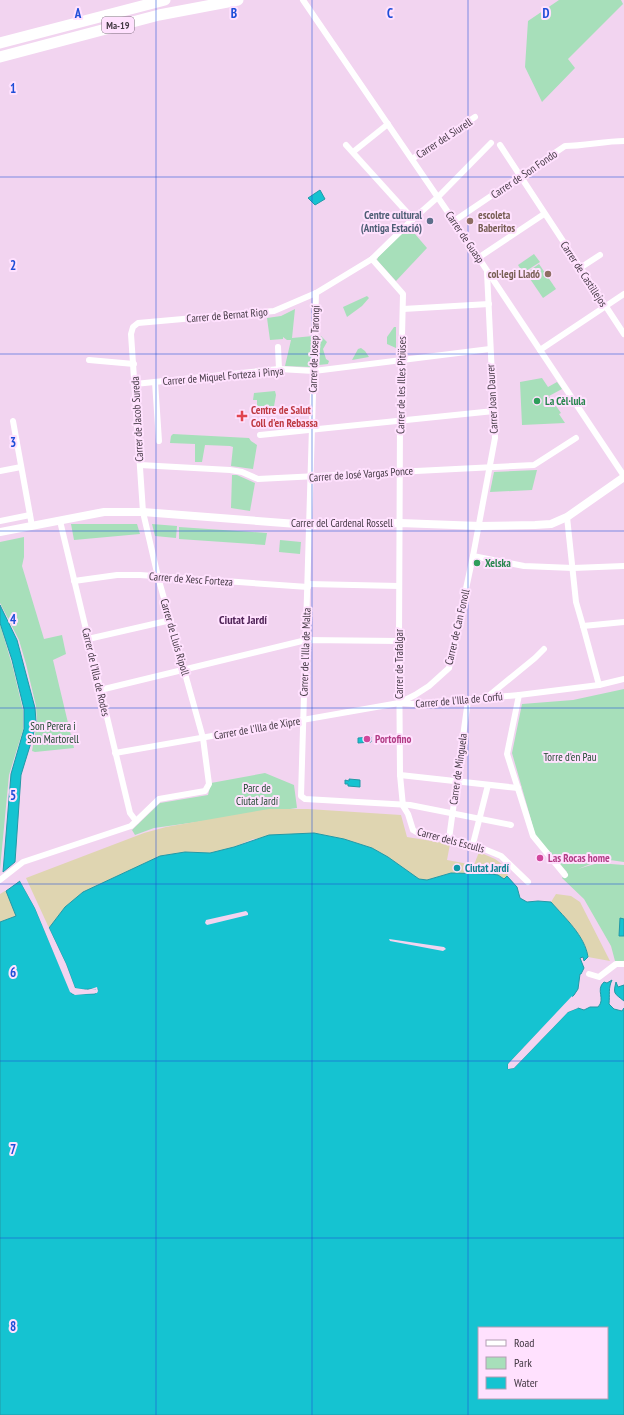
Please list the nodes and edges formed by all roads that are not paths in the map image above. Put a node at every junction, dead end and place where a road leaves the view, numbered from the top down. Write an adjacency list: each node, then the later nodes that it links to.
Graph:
1 (165, 0): 4 (highway, Ma-19)
2 (238, 0): 5 (highway, Ma-19)
3 (303, 0): 7 (street, Carrer de Guasp)
4 (0, 43)
5 (0, 57)
6 (475, 118): 13 (street, Carrer del Siurell)
7 (388, 124): 12 (street); 13 (street, Carrer de Guasp)
8 (624, 141): 14 (street, Carrer de Son Fondo)
9 (491, 143): 15 (street, Carrer de Bernat Rigo)
10 (346, 145): 12 (street)
11 (500, 145): 14 (street, Carrer de Castillejos)
12 (353, 152): 17 (street)
13 (412, 159): 15 (street, Carrer de Guasp)
14 (520, 177): 16 (street, Carrer de Castillejos); 18 (street, Carrer de Son Fondo)
15 (438, 197): 17 (street, Carrer de Bernat Rigo); 18 (street, Carrer de Guasp)
16 (544, 214): 20 (street); 22 (street, Carrer de Castillejos)
17 (413, 219): 21 (street, Carrer de Bernat Rigo)
18 (454, 222): 20 (street, Carrer de Guasp)
19 (600, 255): 22 (street)
20 (478, 258): 23 (street, Carrer de Guasp)
21 (372, 259): 24 (street, Carrer de Bernat Rigo); 28 (street, Carrer de les Illes Pitiüses)
22 (580, 268): 27 (street, Carrer de Castillejos)
23 (487, 271): 26 (street, Carrer Joan Daurer); 33 (street, Carrer de Guasp)
24 (316, 293): 29 (street, Carrer de Bernat Rigo); 38 (street, Carrer de Josep Tarongí)
25 (624, 294): 27 (street)
26 (489, 304): 28 (street); 32 (street, Carrer Joan Daurer)
27 (605, 306): 30 (street, Carrer de Castillejos); 33 (street)
28 (403, 309): 35 (street, Carrer de les Illes Pitiüses)
29 (133, 327): 36 (street, Carrer de Jacob Sureda)
30 (624, 334)
31 (278, 347): 37 (street)
32 (490, 349): 35 (street, Carrer de Miquel Forteza i Pinya); 41 (street, Carrer Joan Daurer)
33 (540, 350): 54 (street, Carrer de Guasp)
34 (88, 360): 36 (street)
35 (402, 360): 38 (street, Carrer de Miquel Forteza i Pinya); 43 (street, Carrer de les Illes Pitiüses)
36 (134, 364): 40 (street, Carrer de Jacob Sureda)
37 (278, 369): 38 (street, Carrer de Miquel Forteza i Pinya); 39 (street, Carrer de Miquel Forteza i Pinya)
38 (314, 371): 44 (street, Carrer de Josep Tarongí)
39 (155, 382): 40 (street, Carrer de Miquel Forteza i Pinya); 47 (street, Carrer de Miquel Forteza i Pinya)
40 (135, 384): 48 (street, Carrer de Jacob Sureda)
41 (494, 411): 43 (street); 49 (street, Carrer Joan Daurer)
42 (13, 421): 50 (street)
43 (400, 421): 44 (street); 52 (street, Carrer de les Illes Pitiüses)
44 (312, 429): 45 (street); 53 (street, Carrer de Josep Tarongí)
45 (260, 435)
46 (576, 438): 49 (street, Carrer de José Vargas Ponce)
47 (159, 441)
48 (140, 465): 53 (street, Carrer de José Vargas Ponce); 55 (street, Carrer de Jacob Sureda)
49 (489, 466): 52 (street, Carrer de José Vargas Ponce); 63 (street, Carrer Joan Daurer)
50 (21, 467): 51 (street); 56 (street)
51 (0, 471)
52 (400, 471): 53 (street, Carrer de José Vargas Ponce); 60 (street, Carrer de les Illes Pitiüses)
53 (311, 477): 62 (street, Carrer de Josep Tarongí)
54 (624, 477): 57 (street, Carrer del Cardenal Rossell)
55 (143, 512): 58 (street, Carrer del Cardenal Rossell); 62 (street, Carrer del Cardenal Rossell); 68 (street, Carrer de Lluís Ripoll)
56 (30, 515): 59 (street); 61 (street)
57 (568, 517): 63 (street, Carrer del Cardenal Rossell); 67 (street)
58 (60, 520): 61 (street, Carrer del Cardenal Rossell); 69 (street, Carrer de l'Illa de Rodes)
59 (0, 522)
60 (400, 523): 62 (street, Carrer del Cardenal Rossell); 63 (street, Carrer del Cardenal Rossell); 71 (street, Carrer de Trafalgar)
61 (32, 526): 64 (street, Carrer del Cardenal Rossell)
62 (310, 526): 70 (street, Carrer de l'Illa de Malta)
63 (480, 526): 65 (street, Carrer de Can Fonoll)
64 (0, 532)
65 (474, 556): 67 (street); 86 (street, Carrer de Can Fonoll)
66 (624, 566): 67 (street)
67 (573, 568): 74 (street)
68 (158, 578): 69 (street, Carrer de Xesc Forteza); 70 (street, Carrer de Xesc Forteza); 72 (street, Carrer de Lluís Ripoll)
69 (74, 581): 75 (street, Carrer de l'Illa de Rodes)
70 (308, 586): 71 (street, Carrer de Xesc Forteza); 76 (street, Carrer de l'Illa de Malta)
71 (399, 586): 77 (street, Carrer de Trafalgar)
72 (171, 620): 75 (street); 79 (street, Carrer de Lluís Ripoll)
73 (624, 622): 74 (street)
74 (584, 626): 81 (street)
75 (88, 639): 82 (street, Carrer de l'Illa de Rodes)
76 (306, 640): 77 (street); 79 (street); 87 (street, Carrer de l'Illa de Malta)
77 (399, 641): 86 (street, Carrer de Trafalgar)
78 (544, 649): 84 (street)
79 (184, 669): 82 (street); 88 (street, Carrer de Lluís Ripoll)
80 (624, 679): 81 (street, Carrer de l'Illa de Corfú)
81 (599, 685): 83 (street, Carrer de l'Illa de Corfú)
82 (100, 690): 89 (street, Carrer de l'Illa de Rodes)
83 (519, 695): 84 (street, Carrer de l'Illa de Corfú); 93 (street)
84 (486, 698): 85 (street, Carrer de l'Illa de Corfú)
85 (468, 700): 86 (street, Carrer de l'Illa de Corfú); 91 (street, Carrer de Minguela)
86 (399, 703): 87 (street, Carrer de l'Illa de Xipre); 90 (street, Carrer de Trafalgar)
87 (303, 719): 88 (street, Carrer de l'Illa de Xipre); 94 (street, Carrer de l'Illa de Malta)
88 (203, 738): 89 (street, Carrer de l'Illa de Xipre); 97 (street, Carrer de Lluís Ripoll)
89 (116, 753): 97 (street, Carrer de l'Illa de Rodes)
90 (400, 775): 91 (street); 94 (street, Carrer de Trafalgar)
91 (457, 782): 92 (street); 95 (street, Carrer de Minguela)
92 (488, 785): 93 (street); 96 (street)
93 (518, 788): 101 (street)
94 (403, 806): 95 (street); 99 (street, Carrer dels Esculls)
95 (452, 814): 96 (street); 99 (street, Carrer de Minguela)
96 (479, 819): 98 (street); 100 (street)
97 (136, 822): 102 (street)
98 (511, 825)
99 (449, 839): 103 (street, Carrer dels Esculls)
100 (474, 840)
101 (565, 875)
102 (1, 879)
103 (528, 882)
104 (624, 964): 105 (street)
105 (589, 974)

